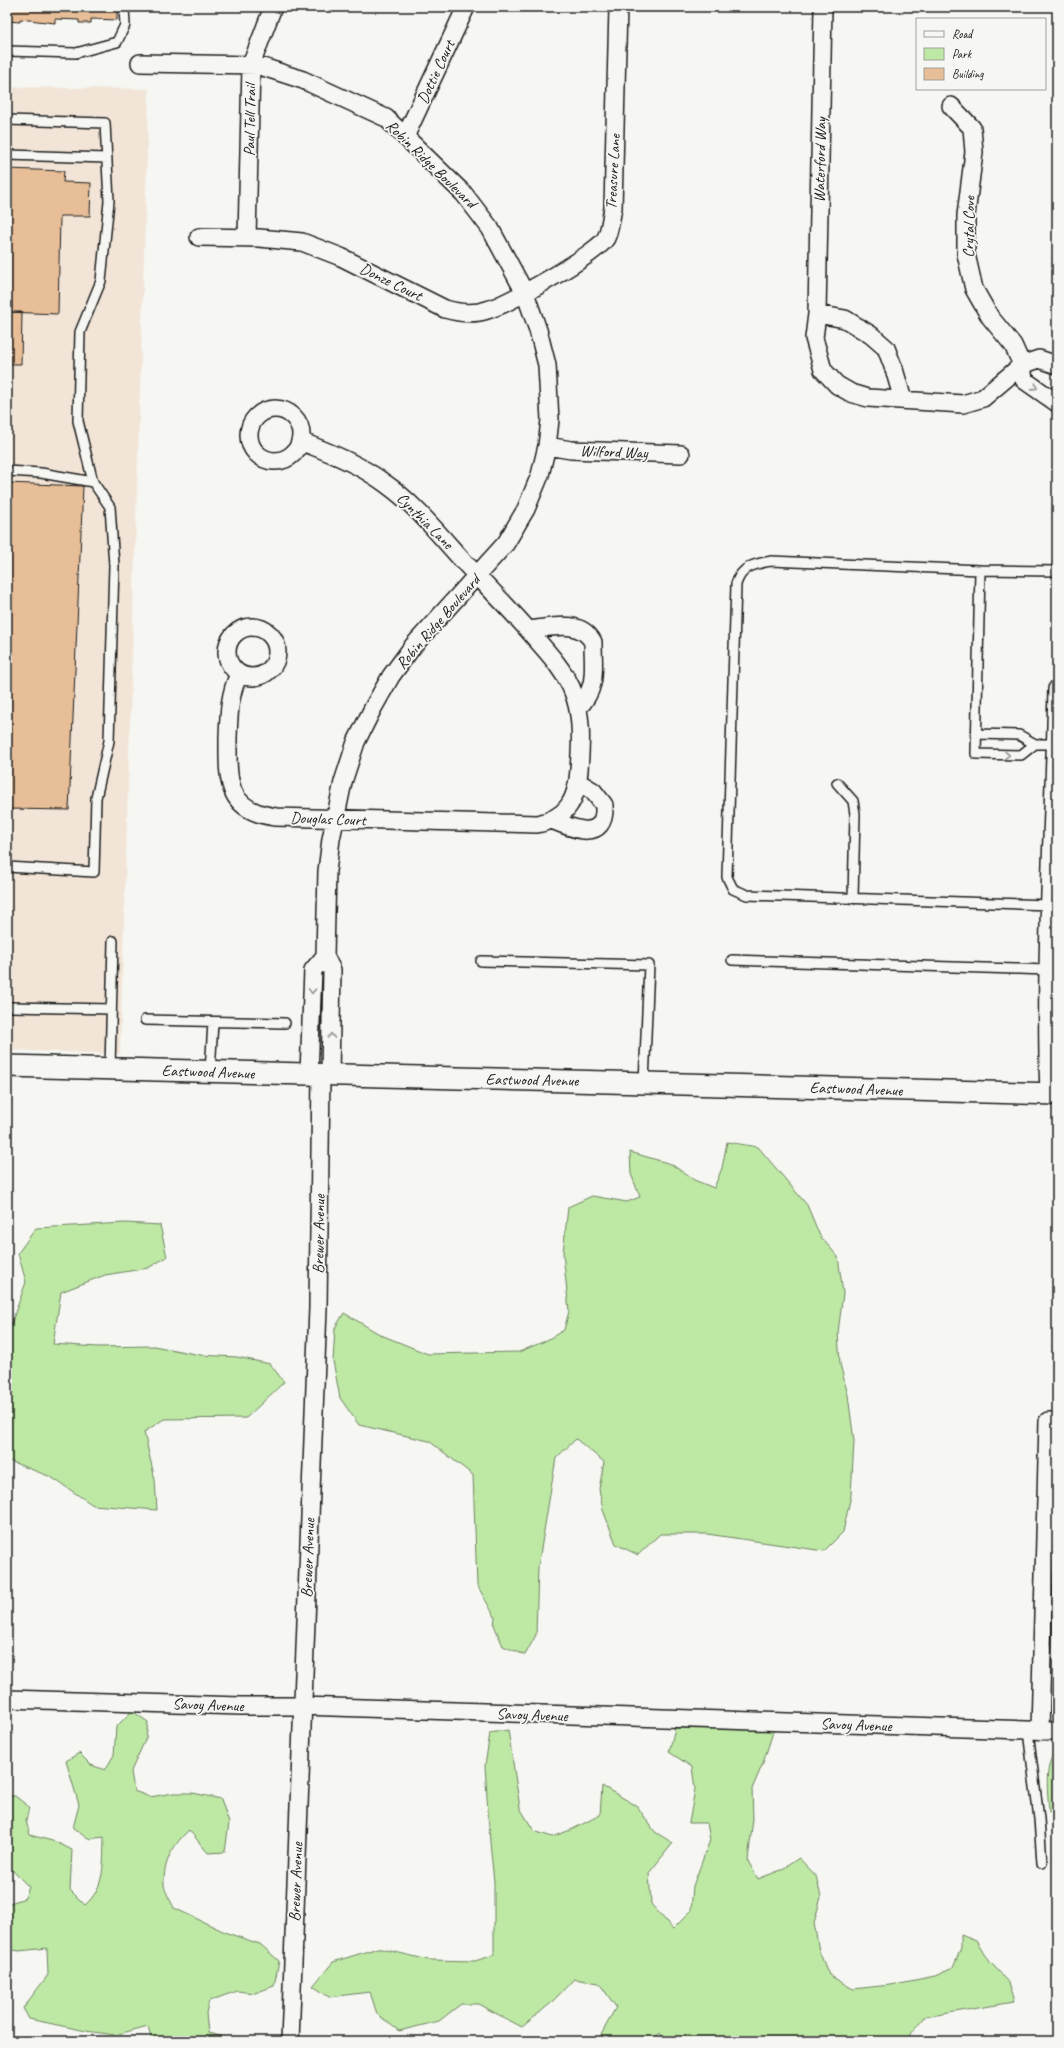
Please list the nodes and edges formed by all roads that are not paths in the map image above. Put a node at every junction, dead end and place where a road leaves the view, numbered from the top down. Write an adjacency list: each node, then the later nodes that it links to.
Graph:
1 (124, 7): 6 (lane)
2 (273, 7): 8 (street, Paul Tell Trail)
3 (466, 7): 11 (street, Dottie Court)
4 (618, 7): 16 (street, Treasure Lane)
5 (823, 7): 17 (street, Waterford Way)
6 (7, 51)
7 (140, 63): 8 (street, Robin Ridge Boulevard)
8 (251, 65): 11 (street, Robin Ridge Boulevard); 15 (street, Paul Tell Trail)
9 (951, 106): 18 (street, Crytal Cove)
10 (7, 120): 13 (lane)
11 (405, 137): 16 (street, Robin Ridge Boulevard)
12 (7, 155): 13 (lane)
13 (107, 158): 26 (lane)
14 (199, 237): 15 (street, Donze Court)
15 (247, 238): 16 (street, Donze Court)
16 (525, 293): 23 (street, Robin Ridge Boulevard)
17 (817, 314): 20 (street); 20 (street, Waterford Way)
18 (1022, 365): 19 (street); 20 (street, Waterford Way); 21 (street, Crytal Cove, one-way to 21)
19 (1057, 365)
20 (903, 400)
21 (1057, 403)
22 (300, 441): 29 (street, Cynthia Lane)
23 (547, 446): 24 (street, Wilford Way); 29 (street, Robin Ridge Boulevard)
24 (681, 454)
25 (7, 471): 26 (lane)
26 (93, 482): 41 (lane)
27 (980, 570): 28 (lane); 34 (lane); 42 (lane)
28 (1057, 571)
29 (477, 576): 30 (street, Cynthia Lane); 39 (street, Robin Ridge Boulevard)
30 (528, 630): 33 (street, Cynthia Lane); 33 (street)
31 (239, 674): 39 (street, Douglas Court)
32 (1057, 689): 36 (street)
33 (578, 708): 37 (street, Cynthia Lane)
34 (976, 734): 35 (lane); 35 (lane, one-way to 35)
35 (1035, 744): 36 (lane)
36 (1056, 744): 43 (street)
37 (578, 782): 40 (street, Cynthia Lane); 40 (street)
38 (837, 782): 42 (lane)
39 (334, 819): 40 (street, Douglas Court); 56 (street, Robin Ridge Boulevard)
40 (552, 820)
41 (7, 867)
42 (853, 898): 43 (lane)
43 (1053, 900): 47 (street)
44 (113, 941): 49 (lane)
45 (732, 960): 47 (lane)
46 (481, 961): 57 (lane)
47 (1047, 970): 58 (street)
48 (11, 1007): 49 (lane)
49 (111, 1009): 54 (lane)
50 (145, 1020): 51 (lane)
51 (213, 1022): 52 (lane); 55 (lane)
52 (285, 1023)
53 (7, 1066): 54 (street, Eastwood Avenue)
54 (110, 1069): 55 (street, Eastwood Avenue)
55 (210, 1072): 56 (street, Eastwood Avenue)
56 (320, 1075): 57 (street, Eastwood Avenue); 61 (street, Brewer Avenue)
57 (644, 1083): 58 (street, Eastwood Avenue)
58 (1053, 1094)
59 (1053, 1421): 62 (street)
60 (7, 1699): 61 (street, Savoy Avenue)
61 (302, 1706): 62 (street, Savoy Avenue); 65 (street, Brewer Avenue)
62 (1034, 1731): 63 (street, Savoy Avenue); 64 (lane)
63 (1057, 1731)
64 (1042, 1863)
65 (290, 2041)

